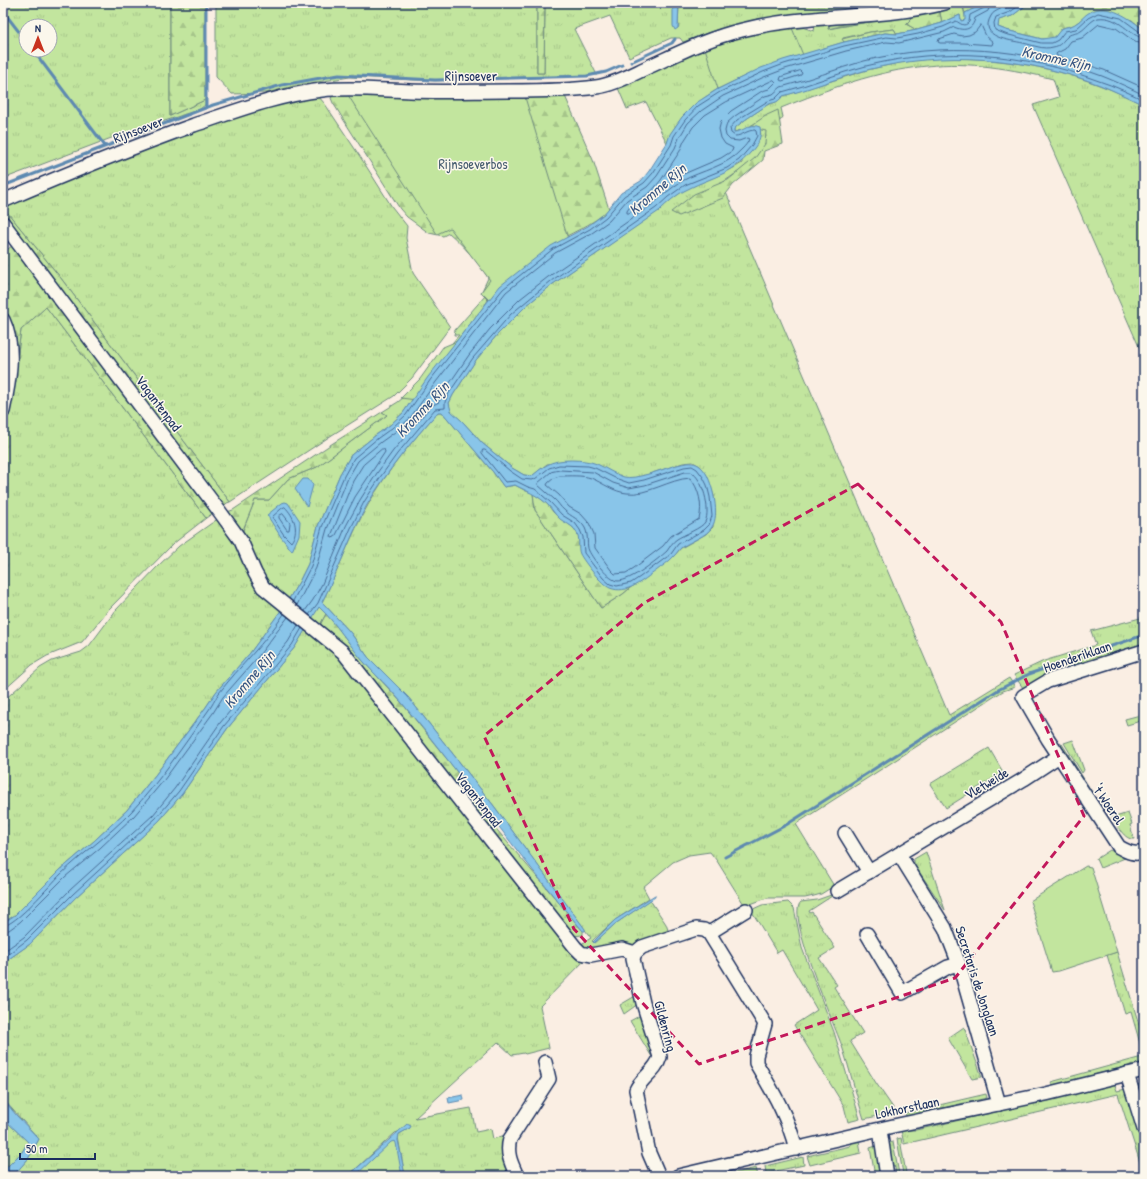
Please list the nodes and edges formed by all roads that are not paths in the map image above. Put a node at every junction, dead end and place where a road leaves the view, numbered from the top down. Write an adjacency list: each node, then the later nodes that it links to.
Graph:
1 (945, 3): 2 (street, Rijnsoever)
2 (3, 201)
3 (3, 223): 16 (street, Vagantenpad)
4 (3, 320): 5 (street)
5 (3, 411)
6 (1144, 651): 7 (street, Hoenderiklaan)
7 (1059, 756): 9 (street, 't Woerel); 10 (street, Vletweide)
8 (845, 833): 11 (street)
9 (1144, 852)
10 (899, 854): 11 (street, Vletweide); 17 (street, Secretaris de Jonglaan)
11 (869, 872): 12 (street, Vletweide)
12 (837, 891)
13 (746, 910): 14 (street)
14 (709, 934): 16 (street); 24 (street)
15 (867, 934): 17 (street)
16 (635, 953): 26 (street, Gildenring)
17 (959, 964): 21 (street, Secretaris de Jonglaan)
18 (545, 1062): 25 (street)
19 (1144, 1070): 20 (street, Lokhorstlaan)
20 (1127, 1074): 21 (street, Lokhorstlaan); 22 (street)
21 (999, 1104): 23 (street, Lokhorstlaan)
22 (1144, 1129)
23 (880, 1130): 24 (street, Lokhorstlaan); 28 (street)
24 (796, 1149): 27 (street, Lokhorstlaan)
25 (517, 1176)
26 (659, 1176)
27 (678, 1176)
28 (887, 1176)

